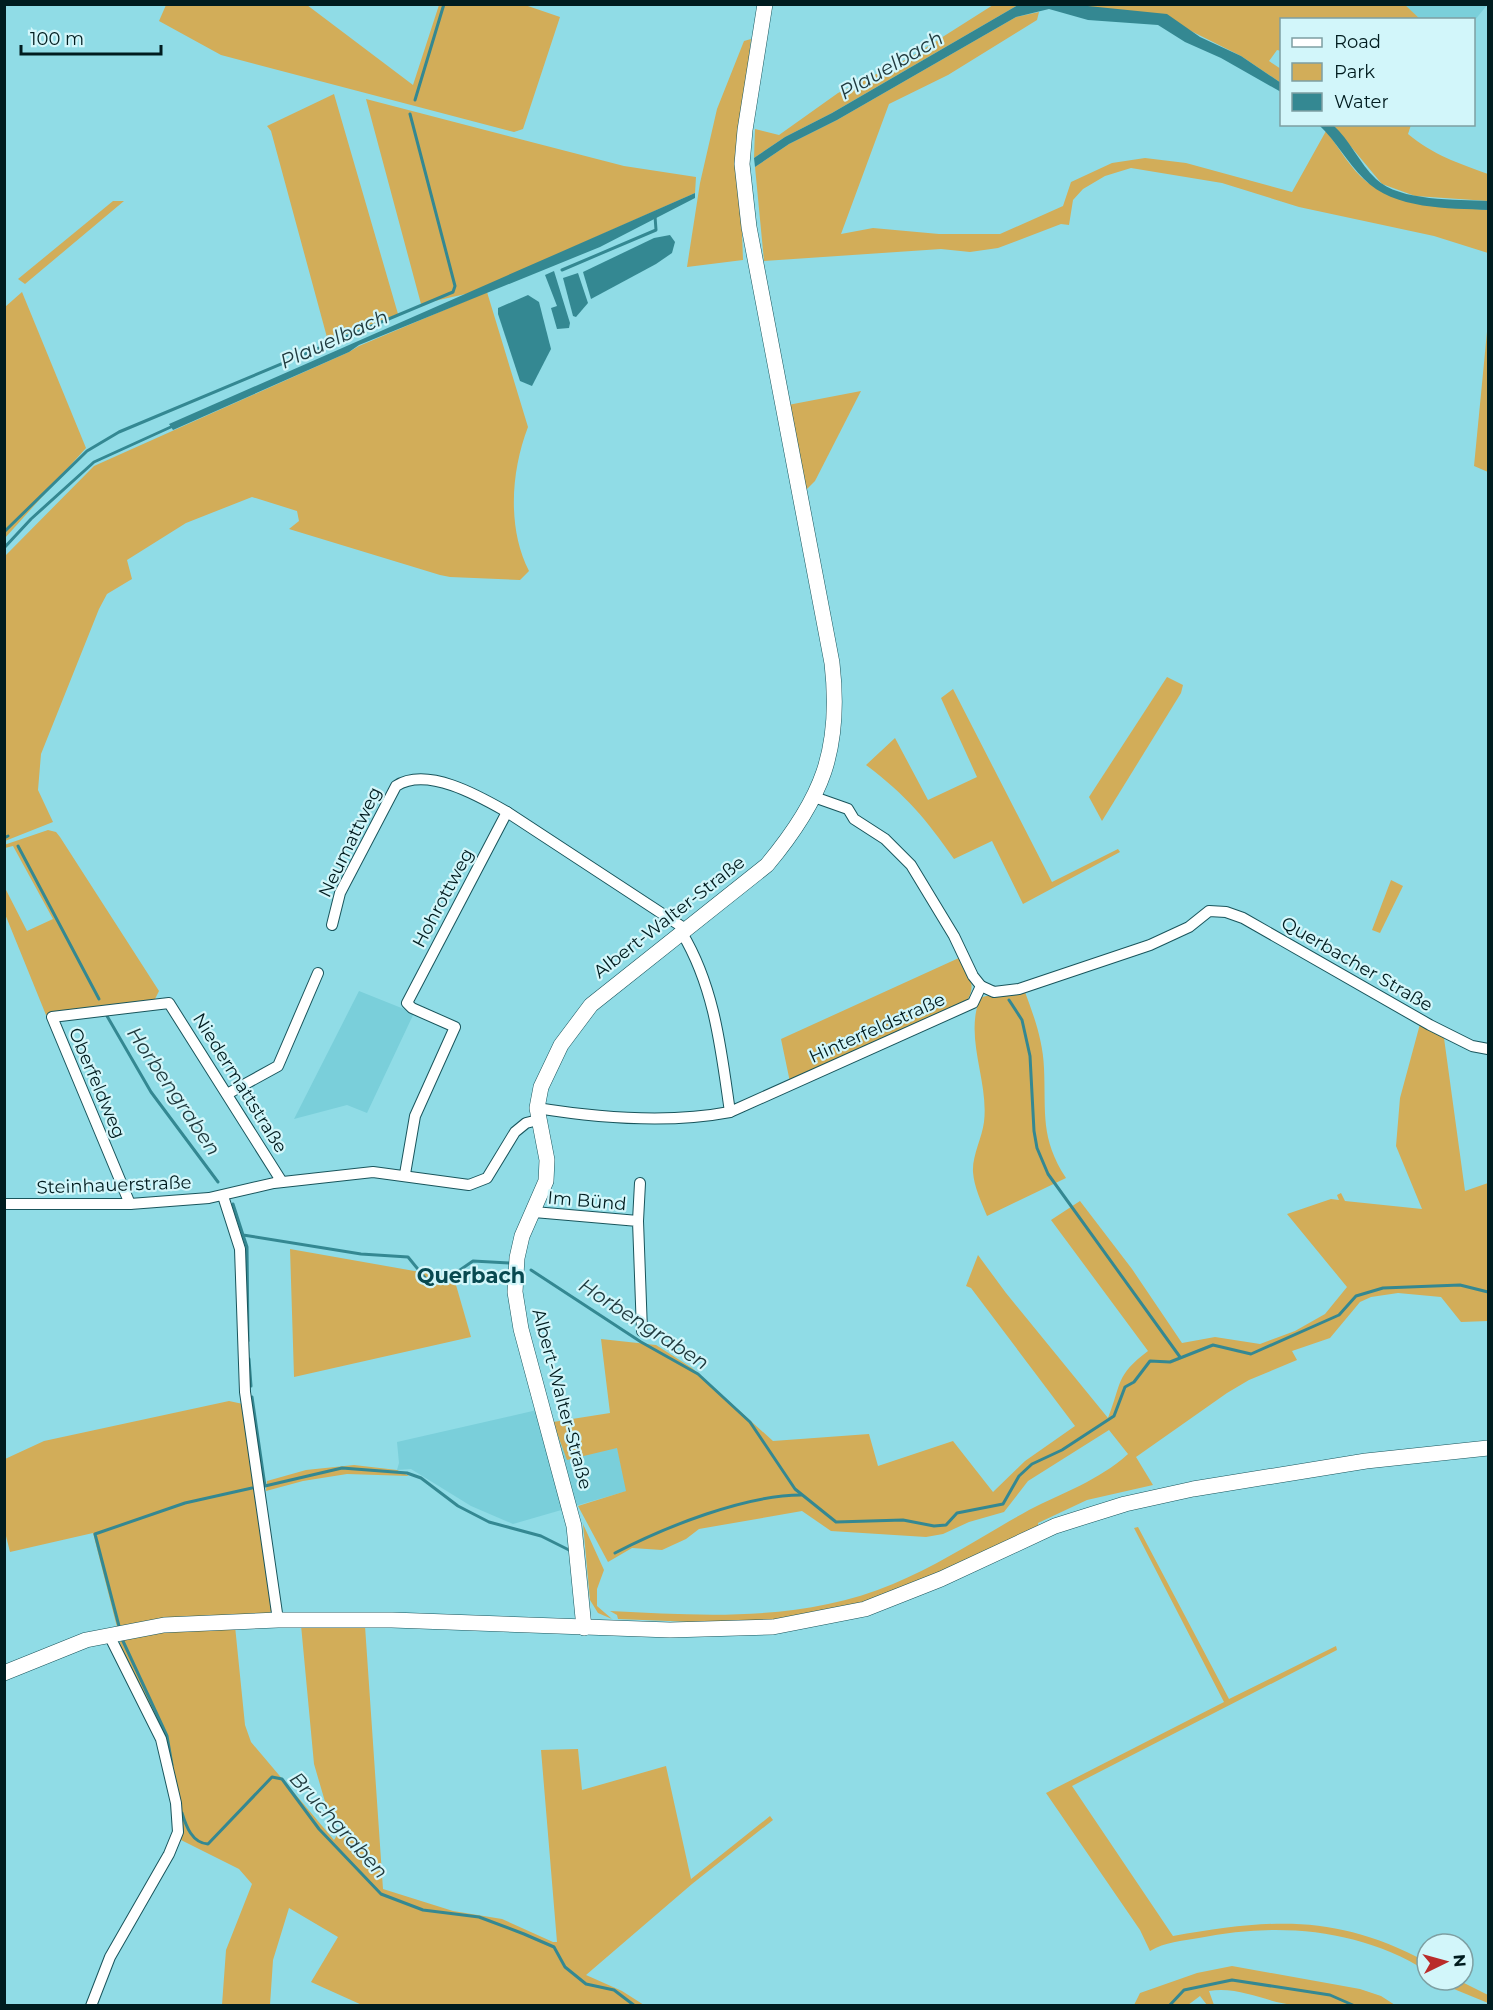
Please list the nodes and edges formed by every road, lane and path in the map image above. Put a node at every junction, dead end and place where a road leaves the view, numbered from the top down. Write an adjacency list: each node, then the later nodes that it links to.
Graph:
1 (765, 4): 2 (street, Albert-Walter-Straße)
2 (814, 797): 5 (street, Albert-Walter-Straße); 7 (street)
3 (507, 812): 4 (street, Neumattweg); 5 (street); 13 (street, Hohrottweg)
4 (332, 925)
5 (684, 931): 11 (street); 12 (street, Albert-Walter-Straße)
6 (318, 973): 10 (street)
7 (981, 986): 9 (street, Querbacher Straße); 11 (street, Hinterfeldstraße)
8 (169, 1003): 10 (street, Niedermattstraße); 18 (street, Oberfeldweg)
9 (1488, 1049)
10 (229, 1093): 14 (street, Niedermattstraße)
11 (729, 1112): 12 (street, Hinterfeldstraße)
12 (537, 1114): 13 (street, Steinhauerstraße); 19 (street, Albert-Walter-Straße)
13 (405, 1174): 14 (street, Steinhauerstraße)
14 (282, 1182): 16 (street, Steinhauerstraße)
15 (640, 1183): 20 (street, Im Bünd)
16 (224, 1196): 18 (street, Steinhauerstraße); 23 (street)
17 (4, 1204): 18 (street, Steinhauerstraße)
18 (130, 1204)
19 (534, 1212): 20 (street, Im Bünd); 24 (street, Albert-Walter-Straße)
20 (638, 1221): 21 (street, Im Bünd)
21 (642, 1330)
22 (1488, 1448): 24 (street)
23 (278, 1620): 24 (street); 25 (street)
24 (584, 1628)
25 (109, 1635): 26 (street); 27 (street)
26 (4, 1673)
27 (91, 2006)

